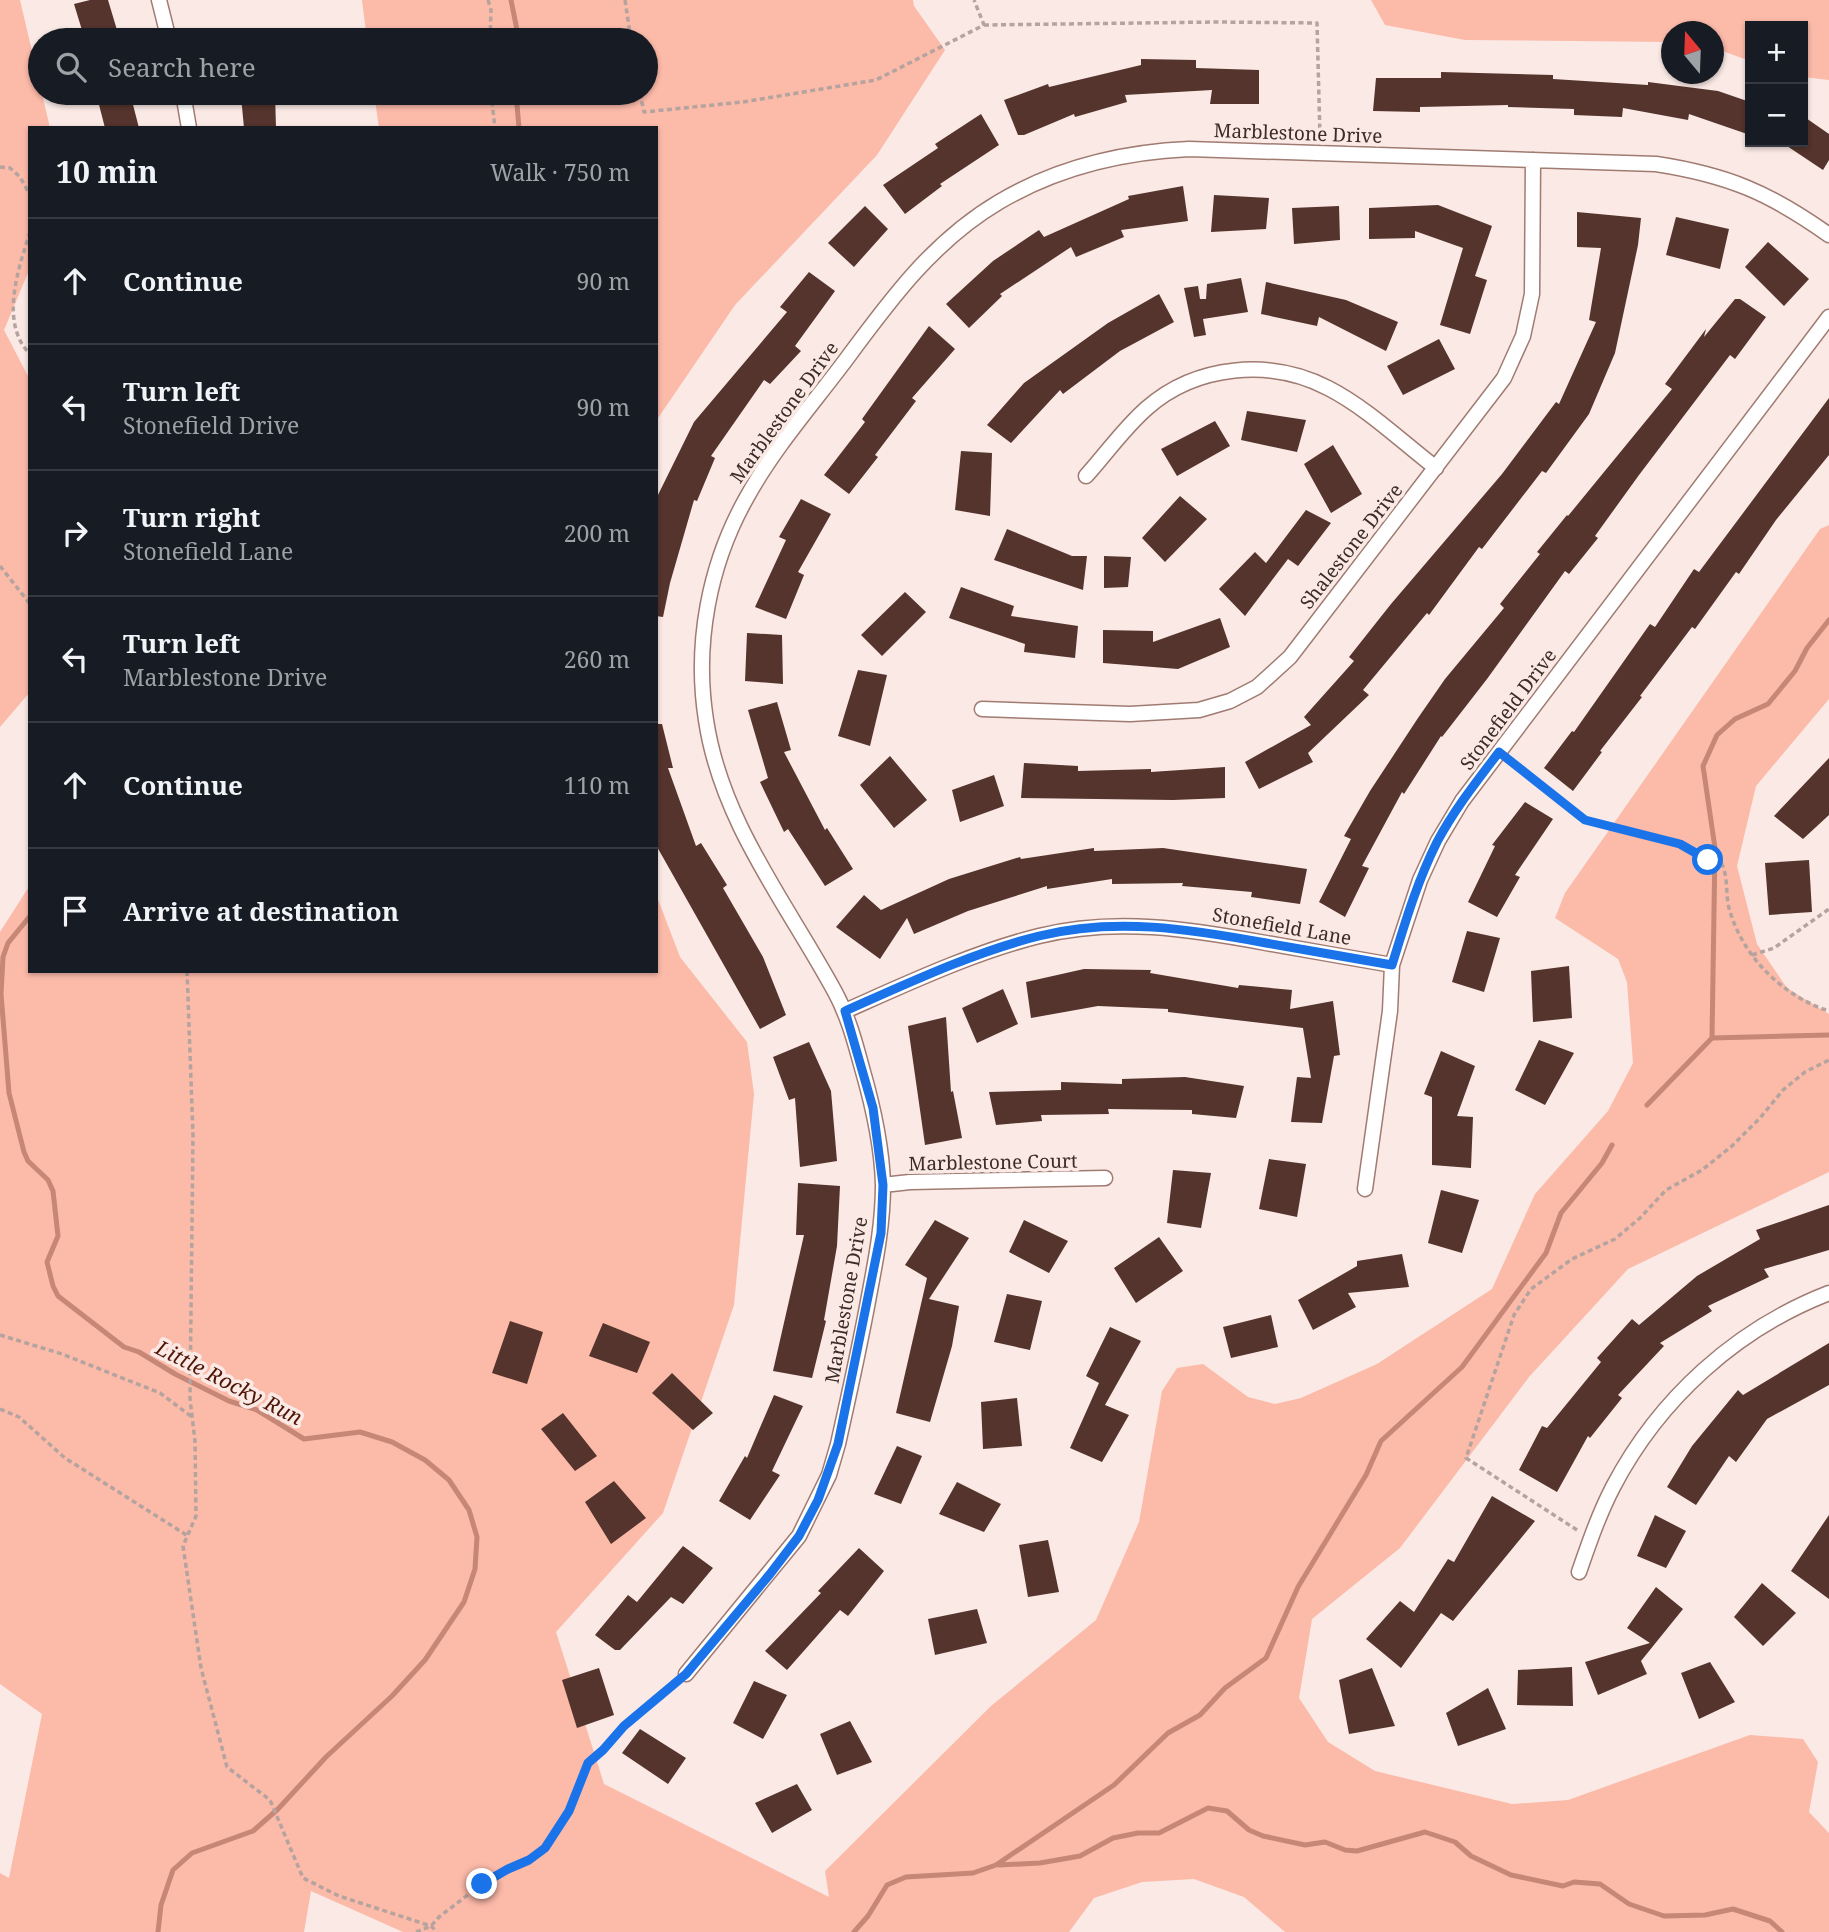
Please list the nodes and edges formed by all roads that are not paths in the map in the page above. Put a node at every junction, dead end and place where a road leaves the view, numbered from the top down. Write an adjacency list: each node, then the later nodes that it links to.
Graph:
1 (159, 0): 2 (street)
2 (166, 28)
3 (185, 105): 4 (street)
4 (189, 126)
5 (1533, 160): 6 (street, Marblestone Drive); 8 (street, Shalestone Drive); 12 (street, Marblestone Drive)
6 (1829, 235)
7 (1829, 317): 11 (street, Stonefield Drive)
8 (1436, 468): 9 (street); 10 (street, Shalestone Drive)
9 (1086, 477)
10 (982, 709)
11 (1392, 965): 12 (street, Stonefield Lane); 15 (street, Stonefield Drive)
12 (845, 1011): 14 (street, Marblestone Drive)
13 (1105, 1178): 14 (street, Marblestone Court)
14 (883, 1185): 18 (street, Marblestone Drive)
15 (1365, 1189)
16 (1829, 1293): 17 (street)
17 (1579, 1572)
18 (686, 1674)

